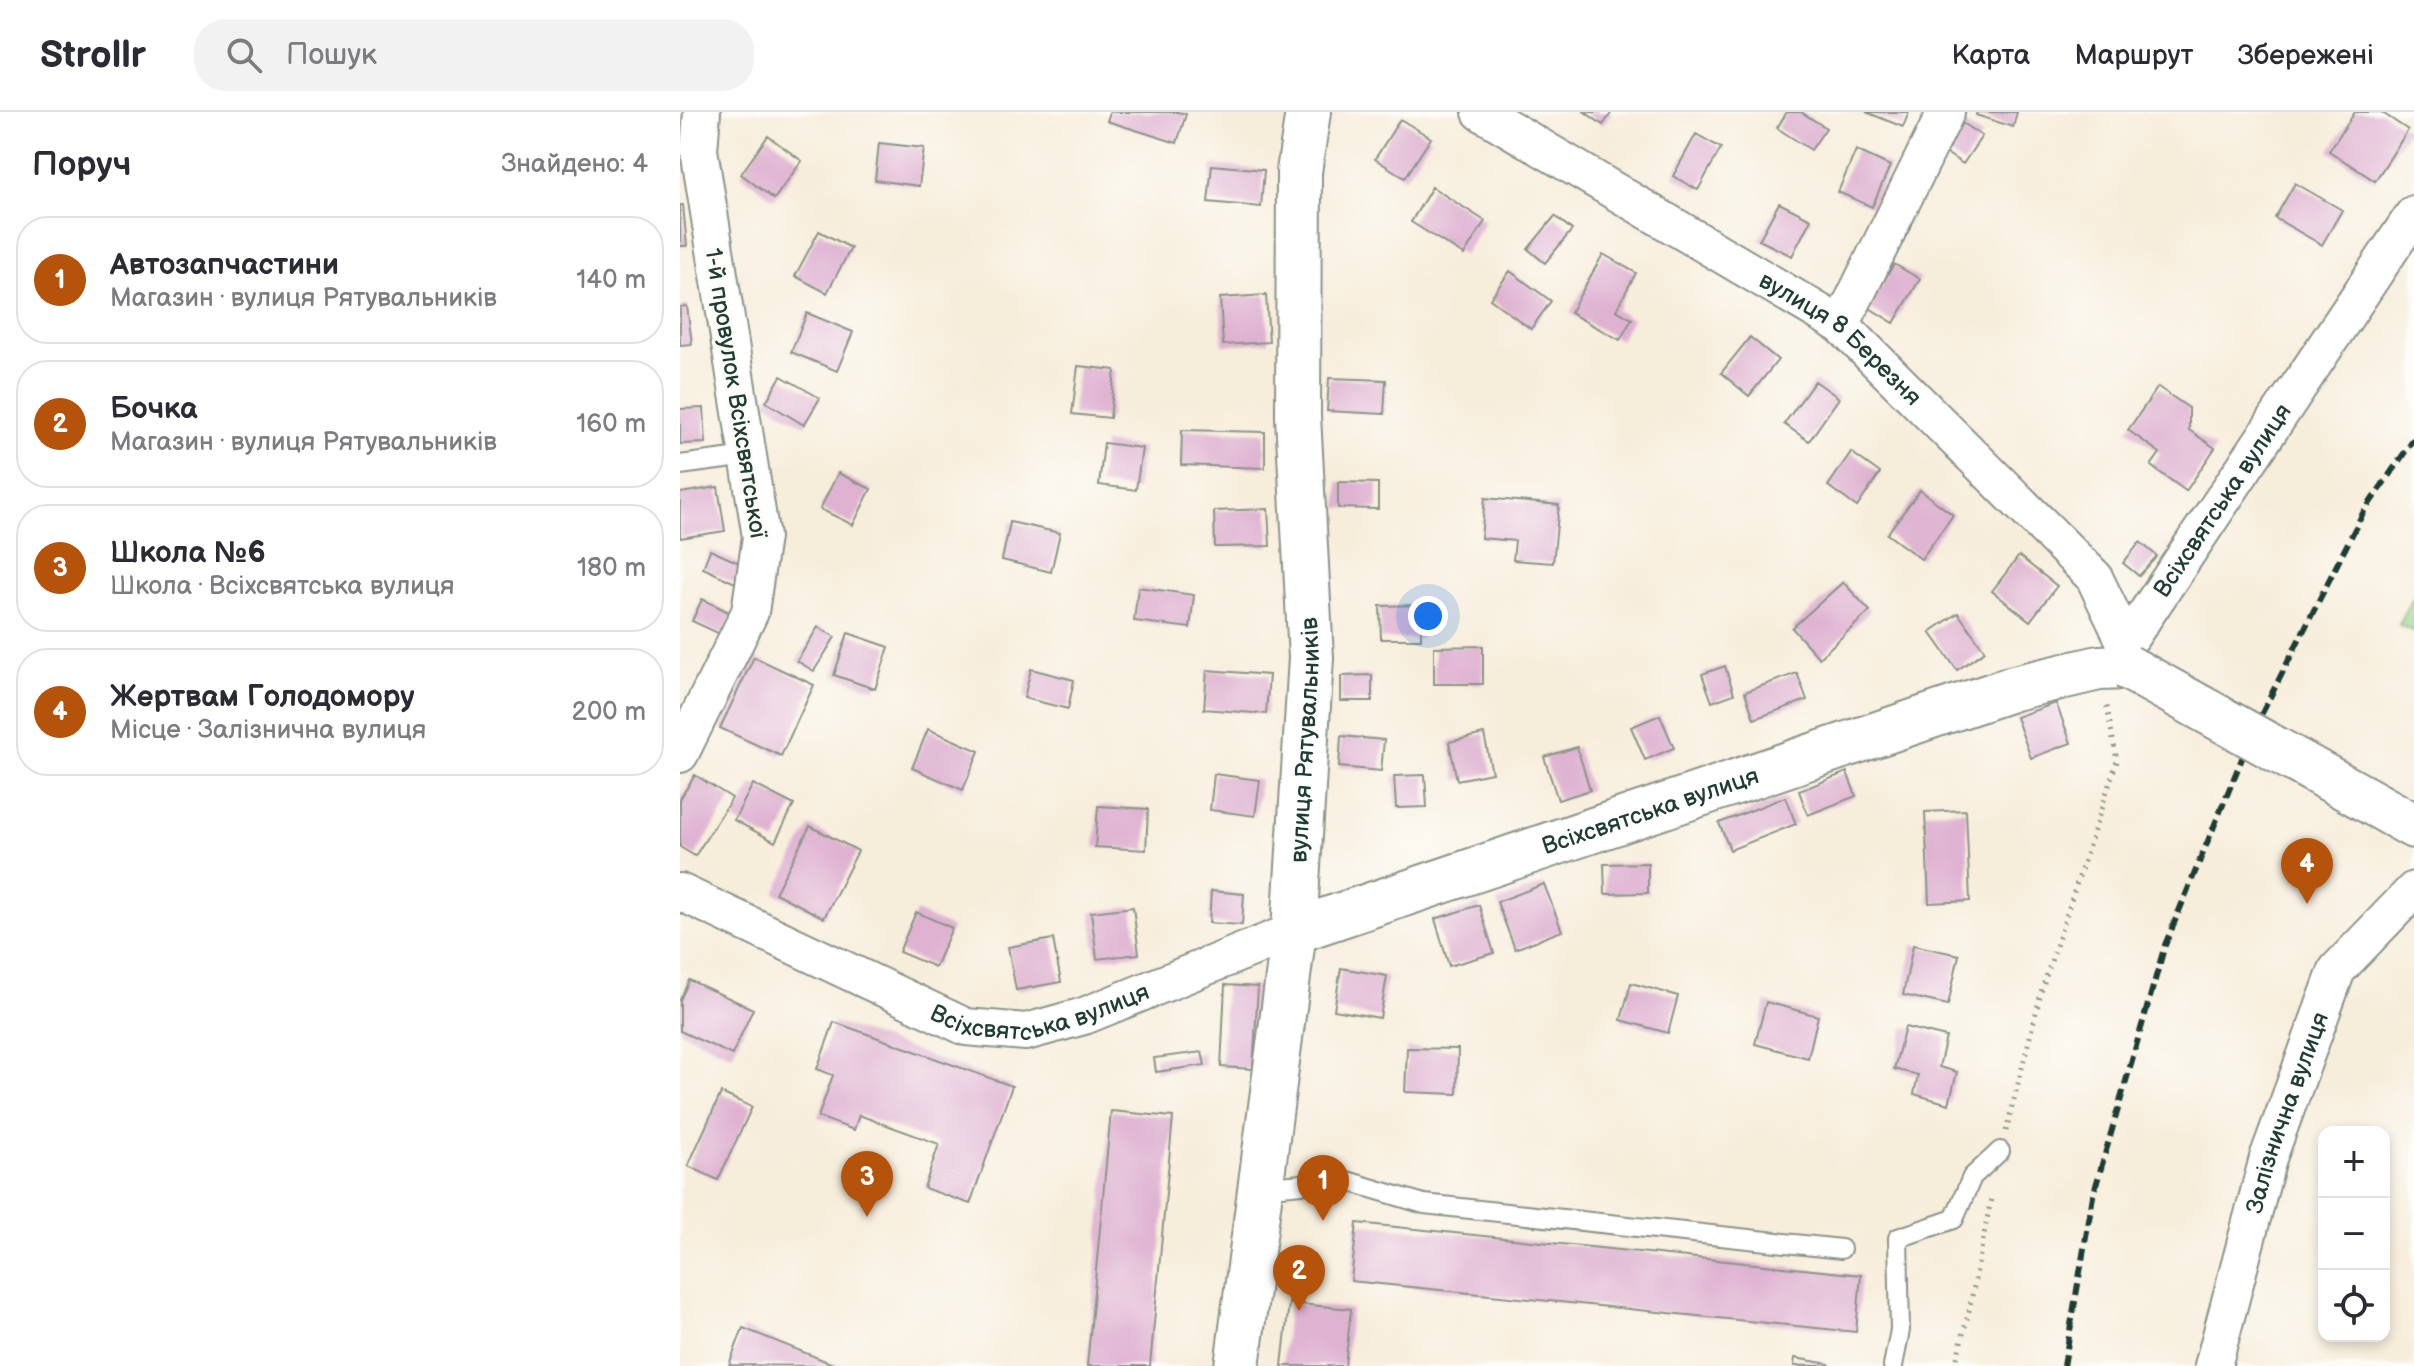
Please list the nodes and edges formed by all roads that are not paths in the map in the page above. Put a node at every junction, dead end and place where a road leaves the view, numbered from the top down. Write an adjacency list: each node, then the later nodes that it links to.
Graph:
1 (702, 112): 7 (street, 1-й провулок Всіхсвятської)
2 (1308, 112): 14 (main road, вулиця Рятувальників)
3 (1481, 112): 6 (street, вулиця 8 Березня)
4 (1946, 112): 6 (street)
5 (2414, 214): 9 (street, Всіхсвятська вулиця)
6 (1841, 325): 9 (street, вулиця 8 Березня)
7 (748, 456): 8 (lane); 10 (street, 1-й провулок Всіхсвятської)
8 (680, 465)
9 (2117, 660): 11 (main road, bridge); 14 (main road, Всіхсвятська вулиця)
10 (680, 754)
11 (2414, 826)
12 (2414, 890): 20 (street, Залізнична вулиця)
13 (680, 892): 14 (street, Всіхсвятська вулиця)
14 (1294, 931): 16 (main road, вулиця Рятувальників)
15 (2000, 1151): 19 (lane)
16 (1260, 1188): 17 (lane); 18 (main road, вулиця Рятувальників)
17 (1841, 1249)
18 (1237, 1366)
19 (1893, 1366)
20 (2213, 1366)

